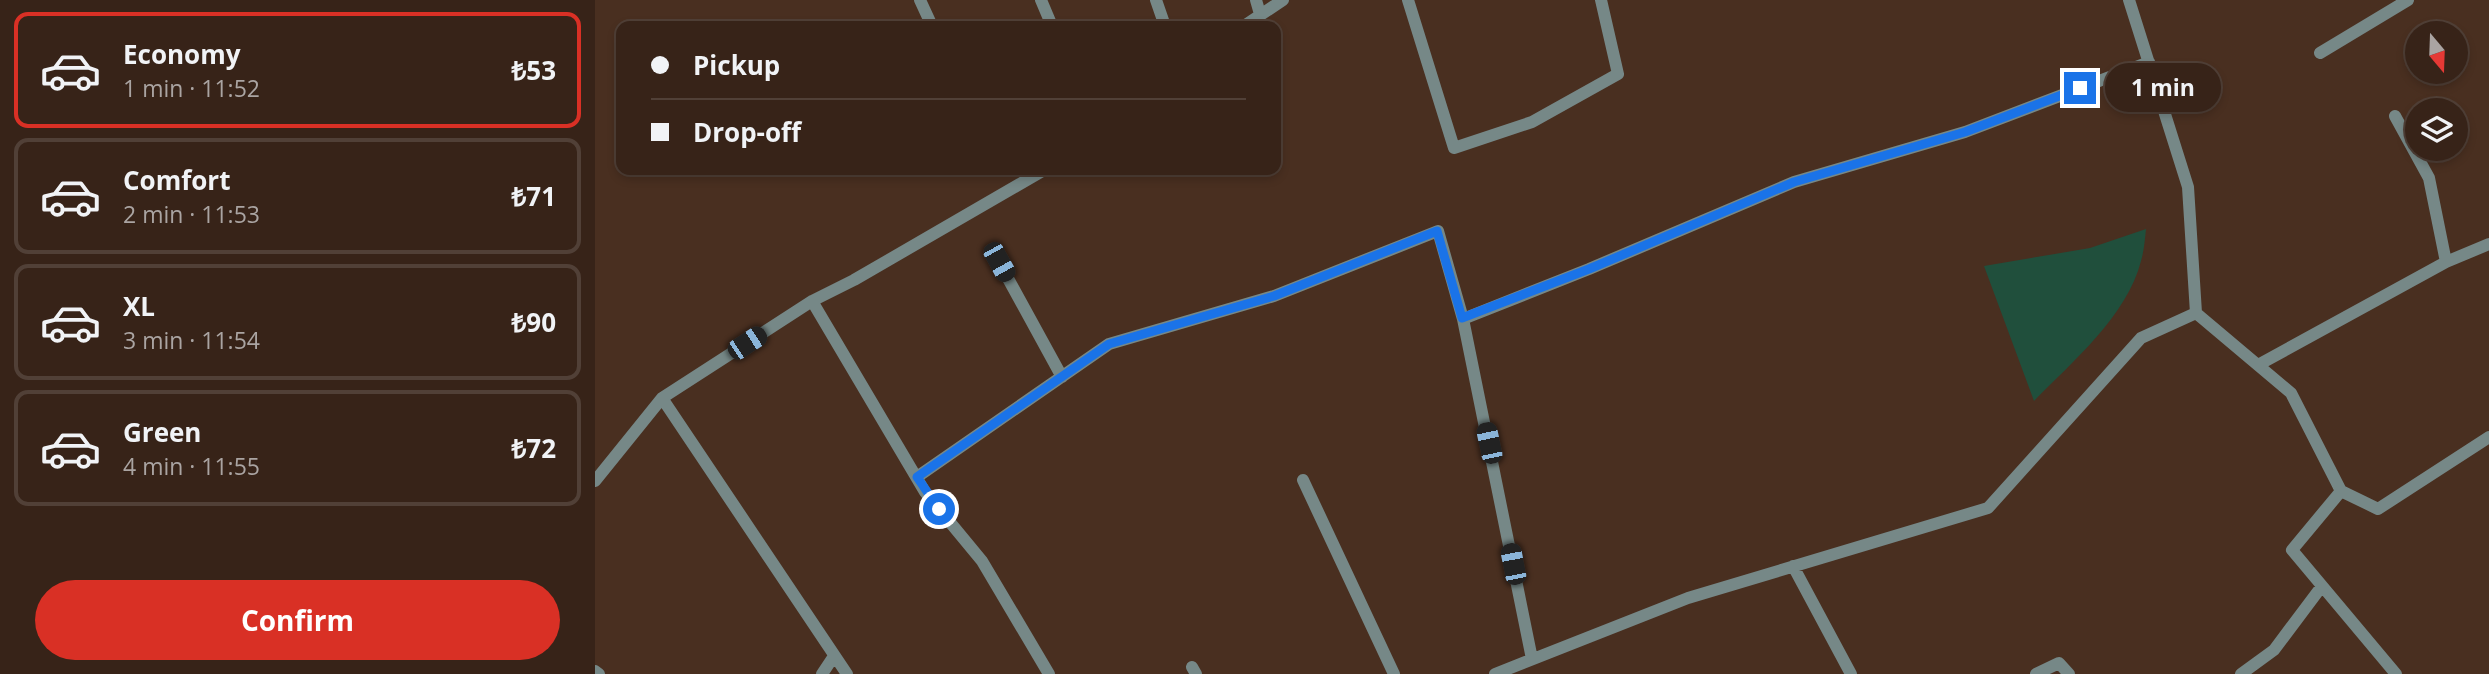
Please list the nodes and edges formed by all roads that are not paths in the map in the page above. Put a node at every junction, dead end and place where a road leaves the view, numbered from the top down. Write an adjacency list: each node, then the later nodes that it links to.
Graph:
1 (920, 0): 11 (street)
2 (1041, 0): 12 (street)
3 (1156, 0): 13 (street)
4 (1256, 0): 10 (street)
5 (1283, 0): 10 (street)
6 (1408, 0): 7 (street)
7 (1601, 0)
8 (2129, 0): 16 (street)
9 (2408, 0): 15 (street)
10 (1260, 14): 14 (street)
11 (930, 21)
12 (1050, 21)
13 (1163, 21)
14 (1251, 21)
15 (2321, 53)
16 (2149, 62): 23 (street); 24 (street)
17 (2395, 116): 21 (street)
18 (1035, 175): 22 (street)
19 (2489, 244): 21 (street)
20 (999, 262): 26 (street)
21 (2447, 262): 25 (street)
22 (812, 301): 27 (street); 29 (street)
23 (2196, 313): 25 (street); 33 (street)
24 (1462, 318): 26 (street); 36 (street)
25 (2258, 365): 32 (street)
26 (1062, 377): 29 (street)
27 (662, 398): 31 (street); 35 (street)
28 (2489, 437): 32 (street)
29 (917, 477): 39 (street)
30 (1303, 480): 40 (street)
31 (595, 481)
32 (2341, 491): 34 (street)
33 (1793, 566): 36 (street); 42 (street)
34 (2322, 586): 45 (street); 46 (street)
35 (834, 656): 37 (street); 38 (street)
36 (1532, 659): 41 (street)
37 (822, 674)
38 (847, 674)
39 (1049, 674)
40 (1394, 674)
41 (1495, 674)
42 (1851, 674)
43 (2036, 674): 44 (street)
44 (2069, 674)
45 (2241, 674)
46 (2396, 674)

